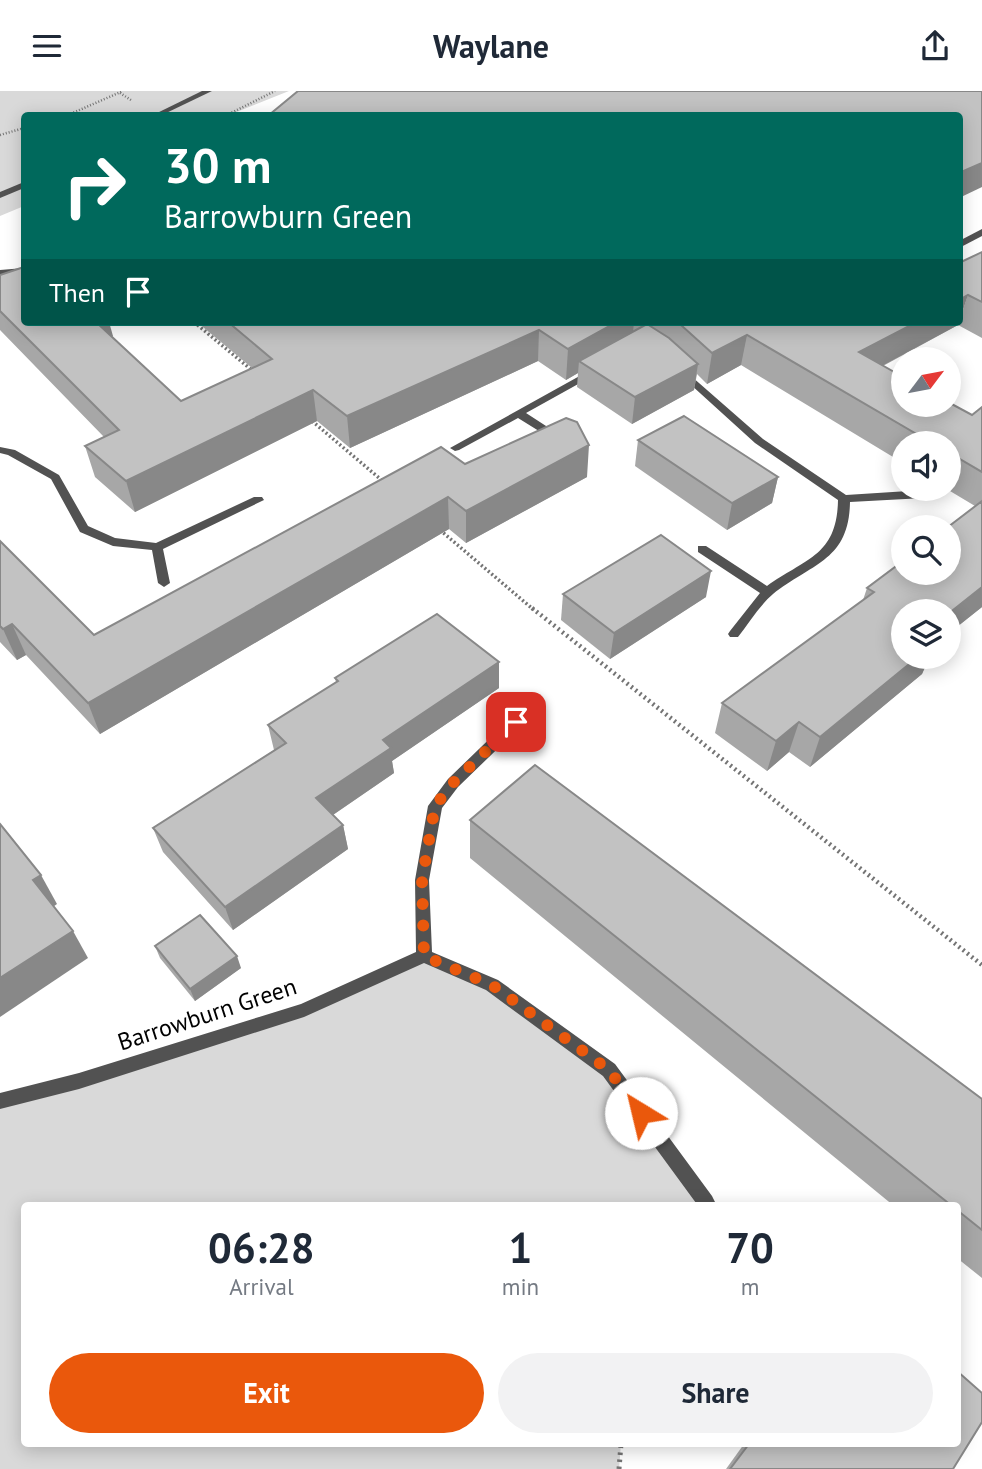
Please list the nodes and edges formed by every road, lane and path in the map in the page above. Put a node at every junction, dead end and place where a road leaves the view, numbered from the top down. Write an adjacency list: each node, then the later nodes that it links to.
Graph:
1 (123, 91): 4 (path)
2 (208, 91): 5 (street)
3 (275, 91): 6 (path)
4 (75, 112)
5 (163, 112)
6 (231, 112)
7 (21, 129): 8 (path)
8 (0, 135)
9 (21, 185): 10 (street)
10 (0, 195)
11 (982, 232): 12 (street)
12 (963, 243)
13 (21, 271): 14 (street)
14 (0, 273)
15 (199, 326): 18 (path)
16 (671, 361): 26 (street)
17 (610, 362): 19 (street)
18 (257, 375)
19 (519, 413): 21 (street); 22 (street)
20 (309, 419): 24 (path)
21 (564, 442)
22 (455, 449)
23 (0, 450): 29 (street)
24 (392, 489)
25 (891, 496): 26 (street)
26 (844, 499): 32 (street)
27 (258, 500): 29 (street)
28 (433, 524): 36 (path)
29 (157, 547): 31 (street)
30 (702, 549): 32 (street)
31 (164, 583)
32 (767, 592): 33 (street)
33 (734, 634)
34 (516, 722): 35 (street)
35 (424, 956): 37 (street, Barrowburn Green); 38 (street)
36 (982, 965)
37 (0, 1101)
38 (707, 1202)
39 (621, 1447): 40 (path)
40 (619, 1469)

